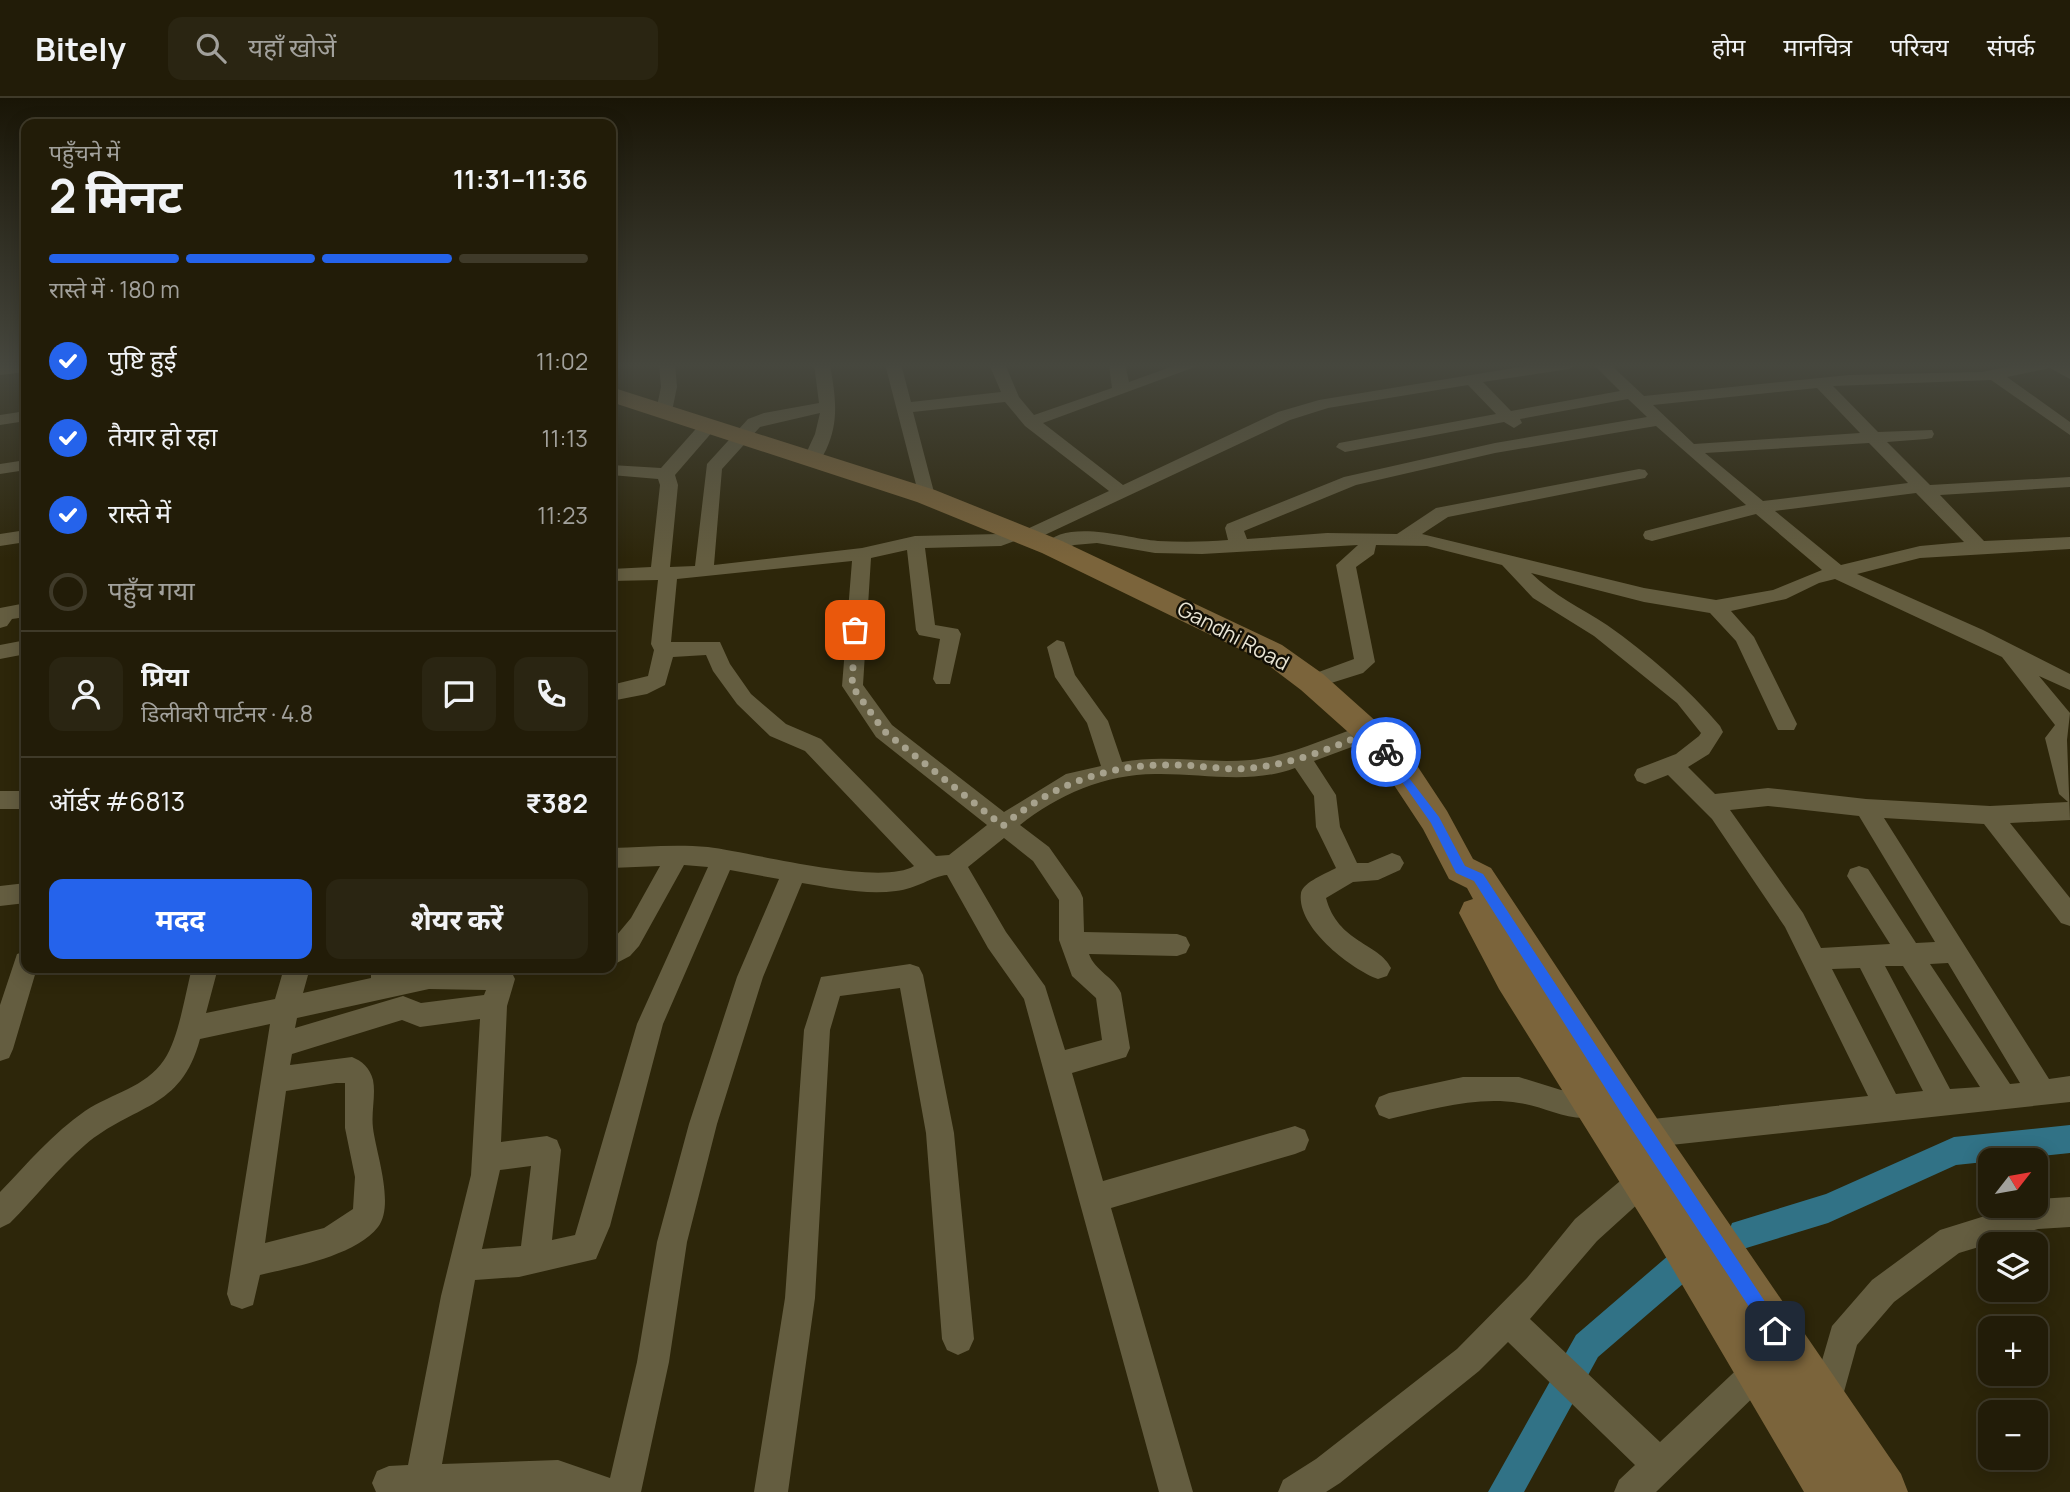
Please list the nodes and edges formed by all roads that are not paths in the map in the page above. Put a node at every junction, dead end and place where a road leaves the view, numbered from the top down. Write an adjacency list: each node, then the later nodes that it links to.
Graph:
1 (705, 429): 23 (street)
2 (718, 429): 15 (main road, Gandhi Road)
3 (752, 429): 15 (street)
4 (826, 429): 19 (street)
5 (909, 429): 28 (street)
6 (1039, 429): 27 (street)
7 (1256, 429): 27 (street)
8 (1439, 429): 17 (street)
9 (1521, 429): 16 (street)
10 (1611, 429): 16 (street)
11 (1668, 429): 18 (street)
12 (1865, 429): 14 (street)
13 (1926, 434): 14 (street)
14 (1872, 436): 18 (street); 26 (street)
15 (743, 437): 19 (main road, Gandhi Road); 42 (street)
16 (1535, 442): 38 (street)
17 (1345, 447)
18 (1690, 449): 29 (street)
19 (812, 460): 28 (main road, Gandhi Road)
20 (21, 466): 21 (street)
21 (0, 469)
22 (616, 470): 23 (street)
23 (666, 474): 44 (street)
24 (1639, 474): 32 (street)
25 (2070, 482): 26 (street)
26 (1922, 489): 29 (street); 39 (street)
27 (1121, 492): 33 (street)
28 (926, 496): 33 (main road, Gandhi Road)
29 (1759, 507): 31 (street); 43 (street)
30 (21, 532): 35 (street)
31 (1652, 535)
32 (1403, 538): 34 (street); 41 (street)
33 (1032, 539): 36 (street); 38 (street); 53 (main road, Gandhi Road)
34 (1367, 539): 38 (street); 53 (street)
35 (0, 540)
36 (915, 542): 40 (street); 52 (street)
37 (2070, 543): 39 (street)
38 (1239, 544)
39 (1979, 547): 43 (street)
40 (862, 554): 42 (street); 70 (street)
41 (1507, 559): 46 (street); 60 (street)
42 (704, 572): 44 (street)
43 (1836, 572): 46 (street); 50 (street)
44 (664, 573): 45 (street); 49 (street)
45 (616, 575)
46 (1716, 607): 56 (street)
47 (1057, 647): 61 (street)
48 (21, 648): 51 (street)
49 (664, 650): 55 (street); 75 (street)
50 (2006, 650): 54 (street); 57 (street)
51 (0, 652)
52 (943, 679)
53 (1312, 682): 58 (main road, Gandhi Road)
54 (2070, 683)
55 (616, 691)
56 (1786, 724)
57 (2069, 727): 63 (street)
58 (1368, 732): 59 (street); 76 (main road, Gandhi Road)
59 (1300, 758): 61 (street); 78 (street)
60 (1670, 764): 62 (street); 66 (street)
61 (1114, 771): 70 (street)
62 (1645, 775)
63 (2070, 794)
64 (0, 800): 65 (street)
65 (21, 800)
66 (1710, 803): 67 (street); 89 (street)
67 (1866, 808): 69 (street); 85 (street)
68 (2070, 811): 69 (street)
69 (1990, 815): 82 (street)
70 (1003, 826): 75 (street); 83 (street)
71 (677, 856): 72 (street); 73 (street); 86 (street)
72 (616, 858)
73 (723, 859): 77 (street); 118 (street)
74 (1392, 863): 78 (street)
75 (942, 865): 77 (street); 101 (street)
76 (1461, 869): 107 (main road); 110 (main road, Gandhi Road)
77 (793, 872): 132 (street)
78 (1350, 872): 90 (street)
79 (1859, 877): 87 (street)
80 (21, 894): 81 (street)
81 (0, 896)
82 (2070, 916)
83 (1072, 940): 84 (street); 101 (street)
84 (1177, 945)
85 (1955, 952): 87 (street); 104 (street)
86 (616, 953)
87 (1910, 955): 88 (street); 105 (street)
88 (1867, 957): 89 (street); 106 (street)
89 (1814, 959): 109 (street)
90 (1378, 968)
91 (21, 971): 95 (street)
92 (204, 973): 98 (street)
93 (296, 973): 97 (street)
94 (384, 977): 96 (street); 97 (street)
95 (8, 994): 100 (street)
96 (494, 1006): 99 (street); 112 (street)
97 (285, 1009): 98 (street); 99 (street)
98 (189, 1029): 116 (street)
99 (280, 1045): 102 (street)
100 (0, 1049)
101 (1058, 1064): 114 (street)
102 (275, 1080): 119 (street); 119 (street)
103 (2070, 1089): 104 (street)
104 (2042, 1093): 105 (street)
105 (2003, 1098): 106 (street)
106 (1943, 1103): 109 (street)
107 (1594, 1105): 108 (street); 113 (main road)
108 (1389, 1106)
109 (1888, 1107): 110 (street)
110 (1643, 1134): 117 (main road, Gandhi Road)
111 (1295, 1140): 114 (street)
112 (486, 1158): 118 (street); 120 (street)
113 (1642, 1181): 117 (main road); 123 (street)
114 (1092, 1199): 134 (street)
115 (2070, 1212): 127 (street)
116 (0, 1213)
117 (1687, 1225): 122 (main road)
118 (535, 1259): 120 (street)
119 (247, 1263): 121 (street)
120 (463, 1266): 129 (street)
121 (243, 1294)
122 (1730, 1294): 126 (main road); 127 (main road)
123 (1508, 1320): 125 (street); 135 (street)
124 (958, 1339): 133 (street)
125 (1554, 1363): 128 (street)
126 (1758, 1371): 128 (street); 137 (main road)
127 (1825, 1405): 138 (main road)
128 (1660, 1465): 136 (street)
129 (422, 1482): 130 (street); 131 (street)
130 (389, 1483)
131 (603, 1492)
132 (624, 1492)
133 (771, 1492)
134 (1176, 1492)
135 (1295, 1492)
136 (1631, 1492)
137 (1832, 1492)
138 (1883, 1492)

